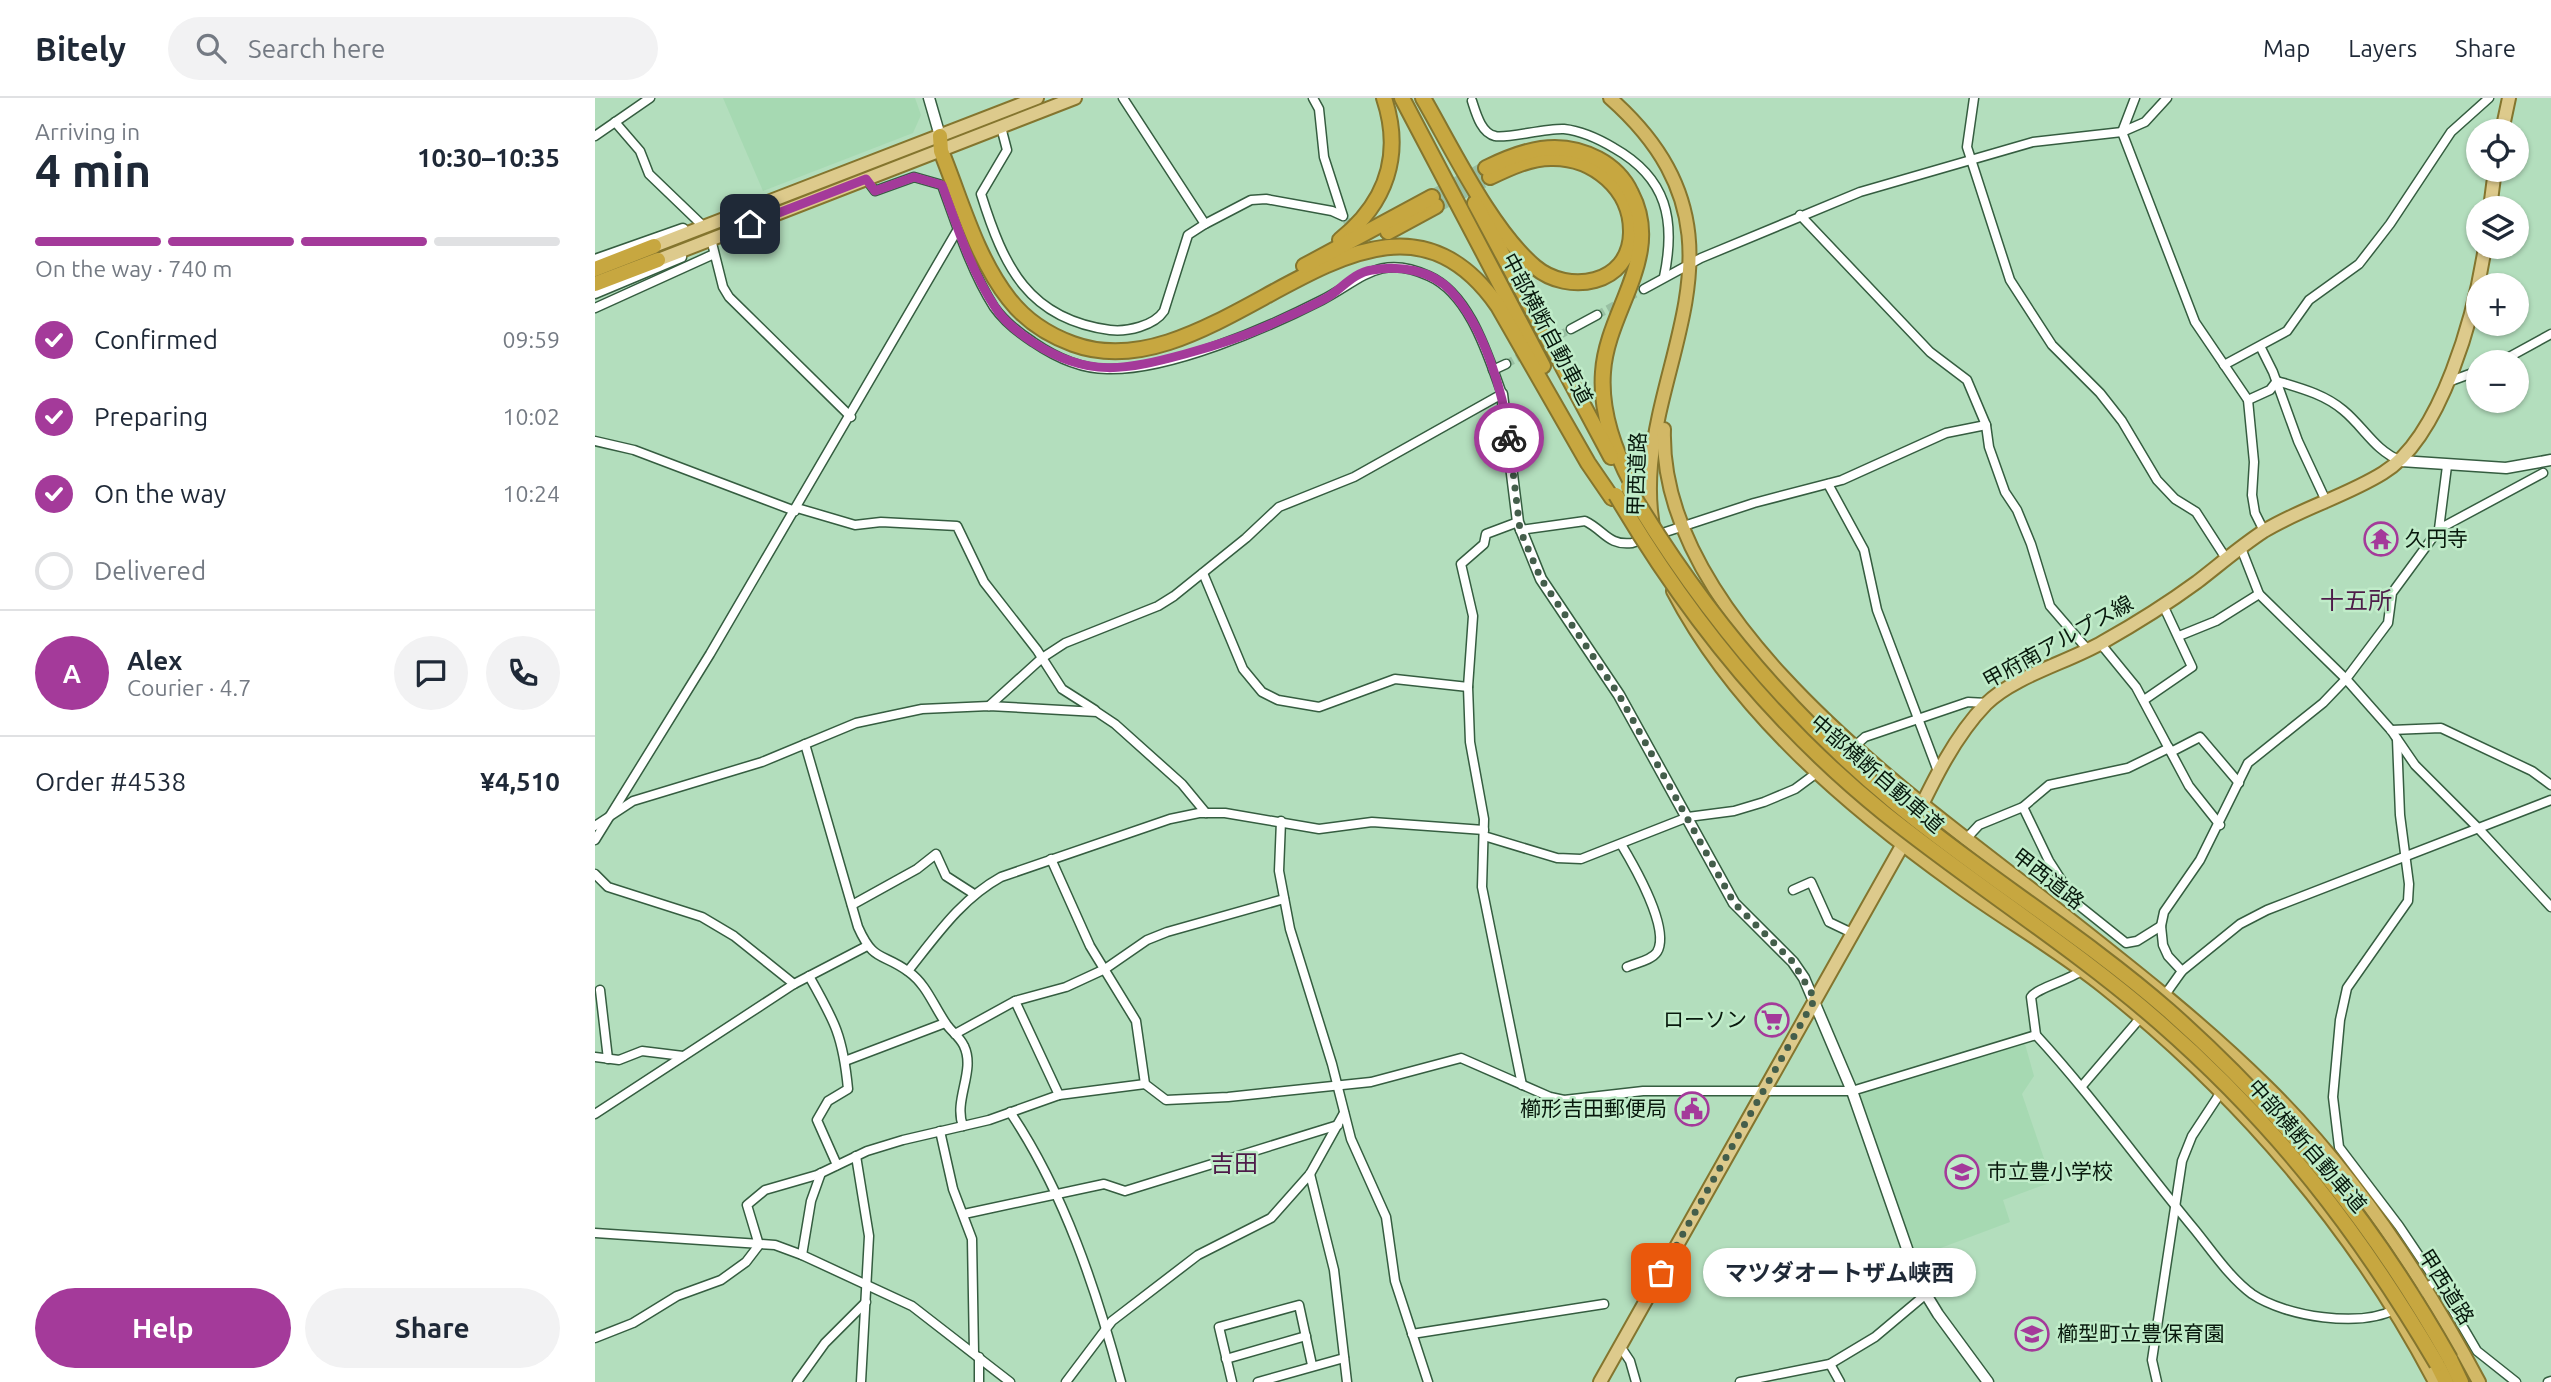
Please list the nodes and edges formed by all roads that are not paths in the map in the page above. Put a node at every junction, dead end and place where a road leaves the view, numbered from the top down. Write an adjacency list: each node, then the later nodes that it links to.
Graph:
1 (650, 98): 19 (street)
2 (929, 98): 23 (street)
3 (1037, 98): 23 (main road)
4 (1075, 98): 20 (main road)
5 (1123, 98): 31 (street)
6 (1314, 98): 31 (street)
7 (1384, 98): 38 (highway)
8 (1402, 98): 69 (highway, 中部横断自動車道)
9 (1416, 98): 69 (highway, 中部横断自動車道)
10 (1423, 98): 69 (highway)
11 (1611, 98): 39 (highway, 甲西道路)
12 (1974, 98): 24 (street)
13 (2135, 98): 21 (street)
14 (2167, 98): 21 (street)
15 (2490, 98): 50 (street)
16 (2509, 98): 18 (main road)
17 (1472, 101): 42 (street)
18 (2505, 119)
19 (615, 122): 22 (street); 30 (street)
20 (1001, 127): 23 (main road); 31 (street)
21 (2122, 132): 24 (street); 53 (street)
22 (595, 136)
23 (944, 145): 25 (main road); 26 (main road); 38 (highway)
24 (1970, 159): 29 (street); 78 (street)
25 (866, 179): 28 (main road); 32 (street)
26 (822, 181): 30 (street); 34 (main road)
27 (1434, 202): 38 (highway)
28 (796, 206): 33 (street); 34 (main road)
29 (1800, 215): 39 (street); 62 (street)
30 (700, 223): 37 (street)
31 (1205, 224)
32 (958, 229): 41 (street); 61 (street)
33 (713, 248): 45 (street); 46 (street); 61 (street)
34 (656, 253): 40 (highway); 43 (highway)
35 (1367, 259): 41 (street)
36 (2483, 259): 58 (main road, 甲府南アルプス線)
37 (595, 260)
38 (1319, 262): 69 (highway)
39 (1691, 263): 42 (street); 56 (highway, 甲西道路)
40 (595, 269)
41 (1370, 270): 54 (street)
42 (1664, 277): 44 (street)
43 (595, 284)
44 (1644, 289)
45 (595, 293)
46 (595, 308)
47 (1597, 315): 48 (street)
48 (1571, 329)
49 (2551, 334): 51 (street)
50 (2261, 348): 53 (street); 57 (street)
51 (2522, 350)
52 (1506, 364): 54 (street)
53 (2224, 365): 60 (street)
54 (1493, 370): 59 (street)
55 (2466, 375): 58 (street)
56 (1669, 380): 73 (highway, 甲西道路); 76 (highway, 甲西道路)
57 (2277, 381): 60 (street); 65 (street); 70 (street)
58 (2447, 382): 65 (main road, 甲府南アルプス線)
59 (1502, 394): 72 (street); 79 (street)
60 (2248, 400): 75 (street)
61 (851, 417): 71 (street)
62 (1986, 425): 68 (street); 84 (street)
63 (595, 441): 71 (street)
64 (2551, 460): 67 (street)
65 (2401, 461): 66 (street); 70 (main road, 甲府南アルプス線)
66 (2447, 466): 67 (street); 74 (street)
67 (2545, 470): 74 (street)
68 (1828, 484): 73 (street); 92 (street)
69 (1622, 491): 204 (highway, 中部横断自動車道, bridge); 205 (highway, 中部横断自動車道, bridge)
70 (2326, 501): 75 (main road, 甲府南アルプス線)
71 (796, 510): 85 (street); 106 (street)
72 (1519, 526): 76 (street); 87 (street); 107 (street)
73 (1680, 527): 76 (street); 96 (highway, 甲西道路)
74 (2438, 529): 86 (street)
75 (2264, 531): 77 (main road, 甲府南アルプス線)
76 (1655, 535): 98 (highway, 甲西道路)
77 (2241, 548): 78 (main road, 甲府南アルプス線); 80 (street)
78 (2227, 560): 81 (main road, 甲府南アルプス線)
79 (1203, 573): 85 (street); 87 (street)
80 (2259, 594): 82 (street); 86 (street)
81 (2163, 605): 82 (street); 83 (main road, 甲府南アルプス線)
82 (2179, 636): 88 (street)
83 (2100, 643): 84 (main road, 甲府南アルプス線); 88 (street)
84 (2088, 650): 89 (main road, 甲府南アルプス線)
85 (1042, 658): 90 (street); 91 (street)
86 (2346, 679): 93 (street); 100 (street)
87 (1468, 687): 112 (street)
88 (2144, 700): 97 (street)
89 (1987, 703): 92 (street); 99 (main road, 甲府南アルプス線)
90 (989, 706): 91 (street); 95 (street)
91 (1097, 712): 105 (street)
92 (1918, 719): 96 (street); 99 (street)
93 (2391, 730): 94 (street); 101 (street)
94 (2397, 739): 111 (street); 117 (street)
95 (805, 744): 106 (street); 123 (street)
96 (1854, 746): 103 (highway, 甲西道路)
97 (2170, 750): 100 (street); 104 (street); 109 (street)
98 (1818, 772): 107 (street); 116 (highway, 甲西道路)
99 (1939, 774): 103 (main road, 甲府南アルプス線)
100 (2239, 783): 109 (street)
101 (2551, 785)
102 (2551, 800): 111 (street)
103 (1922, 805): 114 (highway, 甲西道路); 116 (main road, 甲府南アルプス線)
104 (2023, 807): 114 (street); 125 (street)
105 (1206, 813): 108 (street); 118 (street)
106 (614, 814): 110 (street); 113 (street)
107 (1688, 817): 115 (street); 137 (street)
108 (1281, 821): 112 (street); 122 (street)
109 (2220, 825): 125 (street)
110 (595, 827)
111 (2479, 828): 117 (street); 124 (street)
112 (1484, 833): 115 (street); 148 (street)
113 (595, 840)
114 (1965, 840): 136 (highway, 甲西道路)
115 (1621, 844): 128 (street)
116 (1902, 844): 126 (main road, 甲府南アルプス線); 131 (highway, 甲西道路)
117 (2405, 856): 132 (street); 172 (street)
118 (1051, 859): 121 (street); 129 (street)
119 (595, 874): 134 (street)
120 (1793, 890): 126 (street)
121 (975, 894): 123 (street); 130 (street)
122 (1284, 899): 129 (street); 149 (street)
123 (852, 905): 127 (street)
124 (2551, 907)
125 (2161, 926): 132 (street)
126 (1852, 933): 137 (main road, 甲府南アルプス線)
127 (867, 946): 130 (street); 133 (street)
128 (1627, 967)
129 (1105, 969): 138 (street); 147 (street)
130 (908, 971): 140 (street)
131 (2081, 971): 139 (highway, 甲西道路); 142 (street)
132 (2182, 971): 136 (street)
133 (809, 976): 134 (street); 146 (street)
134 (794, 984): 143 (street)
135 (600, 990): 145 (street)
136 (2166, 995): 139 (street); 172 (highway, 甲西道路)
137 (1815, 999): 151 (main road, 甲府南アルプス線); 152 (street)
138 (1015, 1001): 141 (street); 154 (street)
139 (2140, 1017): 150 (street); 153 (highway, 甲西道路)
140 (945, 1023): 141 (street); 146 (street)
141 (955, 1034): 159 (street)
142 (2036, 1035): 150 (street); 152 (street)
143 (683, 1056): 145 (street); 157 (street)
144 (595, 1057): 145 (street)
145 (608, 1059)
146 (845, 1061): 162 (street)
147 (1145, 1084): 149 (street); 154 (street)
148 (1522, 1085): 149 (street); 151 (street)
149 (1338, 1086): 156 (street)
150 (2082, 1086): 166 (street)
151 (1763, 1090): 152 (street); 181 (main road, 甲府南アルプス線)
152 (1852, 1091): 173 (street)
153 (2221, 1092): 166 (street); 176 (highway, 甲西道路)
154 (1059, 1096): 155 (street)
155 (1010, 1112): 159 (street); 165 (street)
156 (1344, 1113): 158 (street); 178 (street)
157 (595, 1114)
158 (1338, 1125): 164 (street); 165 (street)
159 (963, 1126): 160 (street)
160 (940, 1131): 161 (street); 167 (street)
161 (856, 1156): 162 (street); 171 (street)
162 (837, 1165): 163 (street)
163 (821, 1173): 169 (street); 170 (street)
164 (1310, 1174): 177 (street); 183 (street)
165 (1054, 1195): 167 (street); 177 (street)
166 (2176, 1207): 176 (street); 202 (street)
167 (964, 1214): 182 (street)
168 (595, 1233): 169 (street)
169 (759, 1245): 170 (street); 180 (street)
170 (802, 1255): 171 (street)
171 (867, 1285): 174 (street); 182 (street)
172 (2432, 1285): 176 (street); 206 (highway, 甲西道路); 207 (street)
173 (1926, 1295): 185 (street); 201 (street)
174 (866, 1301): 187 (street); 188 (street)
175 (1604, 1304): 178 (street)
176 (2395, 1310): 203 (highway, 甲西道路)
177 (1106, 1327): 191 (street); 192 (street)
178 (1412, 1334): 196 (street)
179 (1306, 1336): 184 (street); 184 (street); 186 (street)
180 (595, 1338)
181 (1620, 1346): 197 (main road, 甲府南アルプス線); 198 (street)
182 (977, 1355): 189 (street); 190 (street)
183 (1344, 1358): 186 (street); 195 (street)
184 (1226, 1359): 193 (street)
185 (1830, 1364): 199 (street); 200 (street)
186 (1312, 1365): 194 (street)
187 (797, 1382)
188 (861, 1382)
189 (979, 1382)
190 (1010, 1382)
191 (1066, 1382)
192 (1121, 1382)
193 (1232, 1382)
194 (1258, 1382)
195 (1347, 1382)
196 (1428, 1382)
197 (1600, 1382)
198 (1636, 1382)
199 (1740, 1382)
200 (1840, 1382)
201 (1988, 1382)
202 (2157, 1382)
203 (2435, 1382)
204 (2446, 1382)
205 (2461, 1382)
206 (2479, 1382)
207 (2516, 1382)

